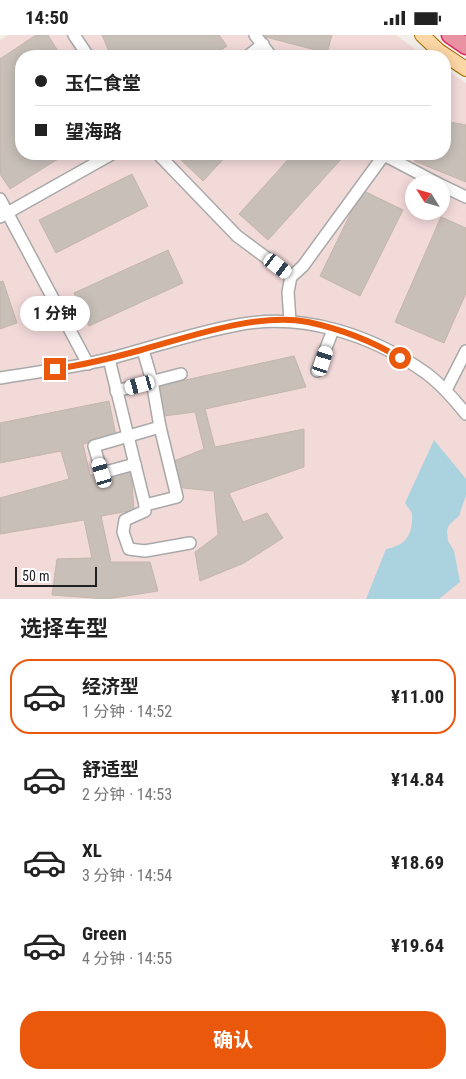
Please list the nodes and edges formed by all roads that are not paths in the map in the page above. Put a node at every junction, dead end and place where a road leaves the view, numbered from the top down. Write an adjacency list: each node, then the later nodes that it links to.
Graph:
1 (74, 35): 7 (street)
2 (255, 35): 5 (street)
3 (422, 35): 10 (main road)
4 (450, 35): 6 (highway)
5 (263, 45): 8 (street); 9 (street)
6 (466, 46)
7 (84, 50)
8 (256, 50)
9 (267, 50)
10 (438, 50)
11 (451, 59): 12 (main road)
12 (466, 69)
13 (101, 160): 21 (street)
14 (164, 160): 22 (street)
15 (379, 160): 22 (street)
16 (393, 160): 17 (street)
17 (422, 175)
18 (450, 189): 19 (street)
19 (466, 197)
20 (0, 199): 21 (street)
21 (4, 214): 28 (street)
22 (291, 277): 23 (street)
23 (290, 321): 24 (street); 25 (street)
24 (333, 330): 29 (street); 33 (street)
25 (143, 350): 27 (street); 32 (street)
26 (466, 351): 33 (street)
27 (109, 359): 28 (street); 34 (street)
28 (88, 364): 31 (street)
29 (317, 371)
30 (181, 373): 32 (street)
31 (0, 378)
32 (152, 381): 34 (street); 36 (street)
33 (446, 390): 35 (street)
34 (116, 391): 37 (street)
35 (466, 414)
36 (160, 427): 37 (street); 39 (street)
37 (128, 437): 38 (street); 38 (street)
38 (135, 464): 39 (street)
39 (145, 505): 40 (street)
40 (190, 543)

